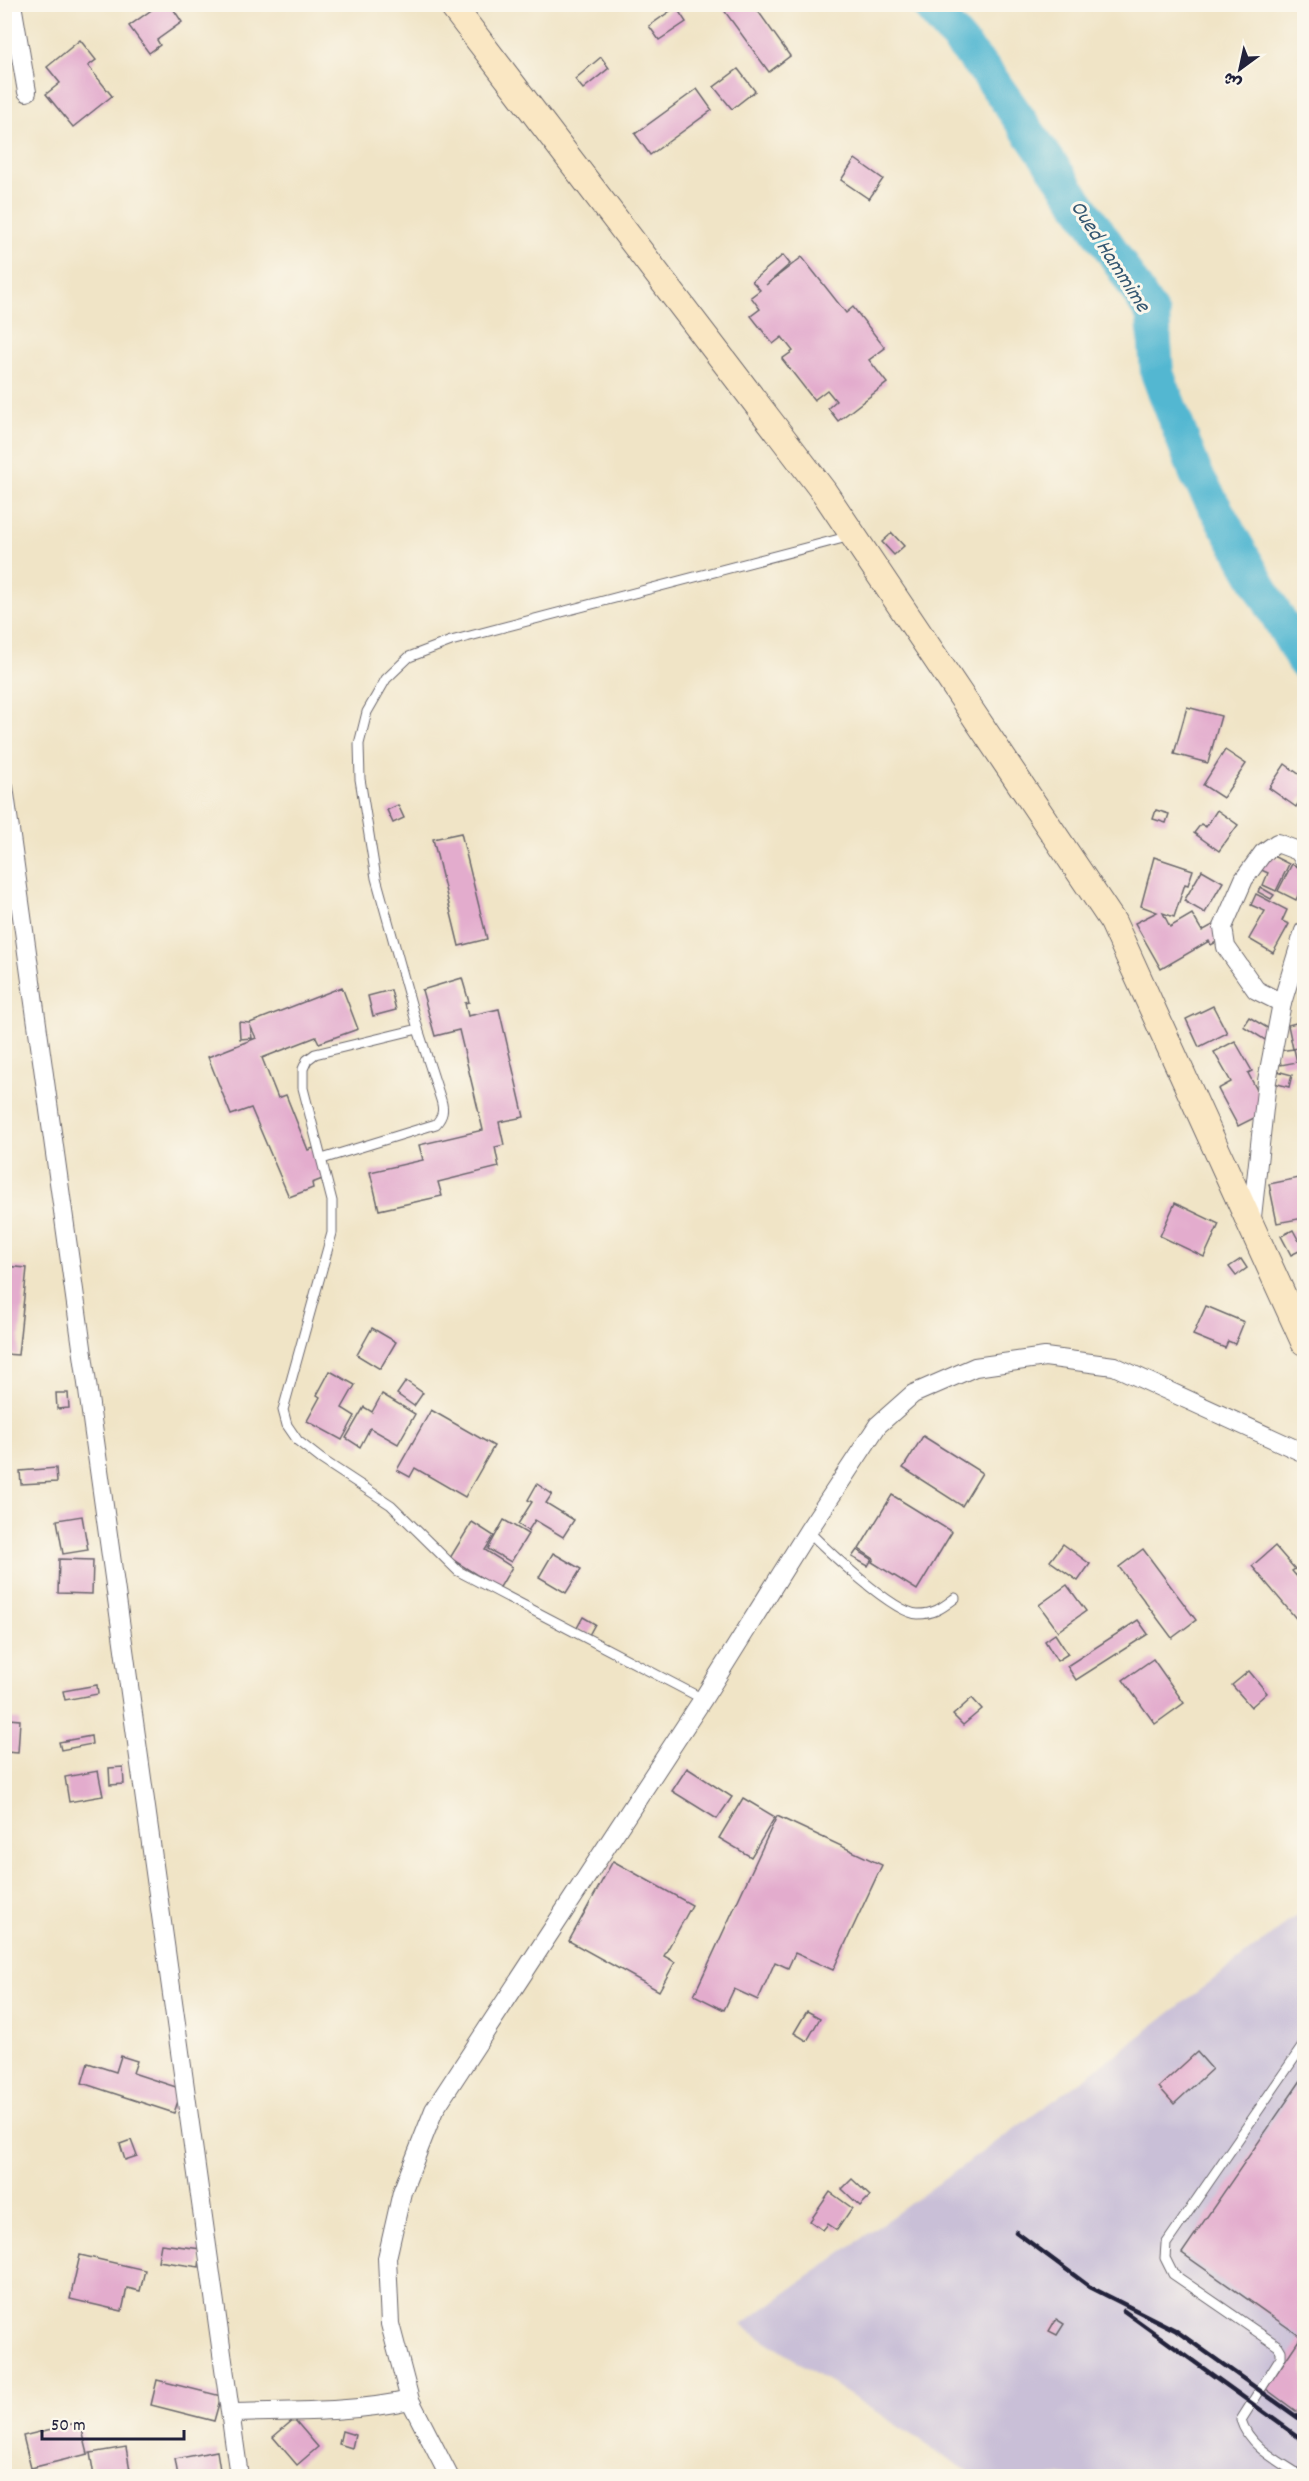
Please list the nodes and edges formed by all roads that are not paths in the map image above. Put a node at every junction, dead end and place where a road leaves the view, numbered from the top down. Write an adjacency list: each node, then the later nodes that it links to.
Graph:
1 (12, 4): 3 (street)
2 (451, 4): 4 (main road)
3 (27, 92)
4 (853, 535): 9 (lane); 11 (main road)
5 (4, 787): 19 (street)
6 (1305, 859): 8 (street)
7 (1305, 931): 8 (street)
8 (1282, 1003): 11 (street)
9 (418, 1029): 10 (lane); 10 (lane)
10 (322, 1159): 16 (lane)
11 (1251, 1228): 12 (main road)
12 (1305, 1342)
13 (1305, 1453): 14 (street)
14 (808, 1531): 15 (lane); 16 (street)
15 (956, 1598)
16 (703, 1699): 18 (street)
17 (1305, 2044): 22 (lane)
18 (410, 2400): 19 (street); 21 (street)
19 (231, 2413): 20 (street)
20 (239, 2476)
21 (449, 2476)
22 (1301, 2476)

